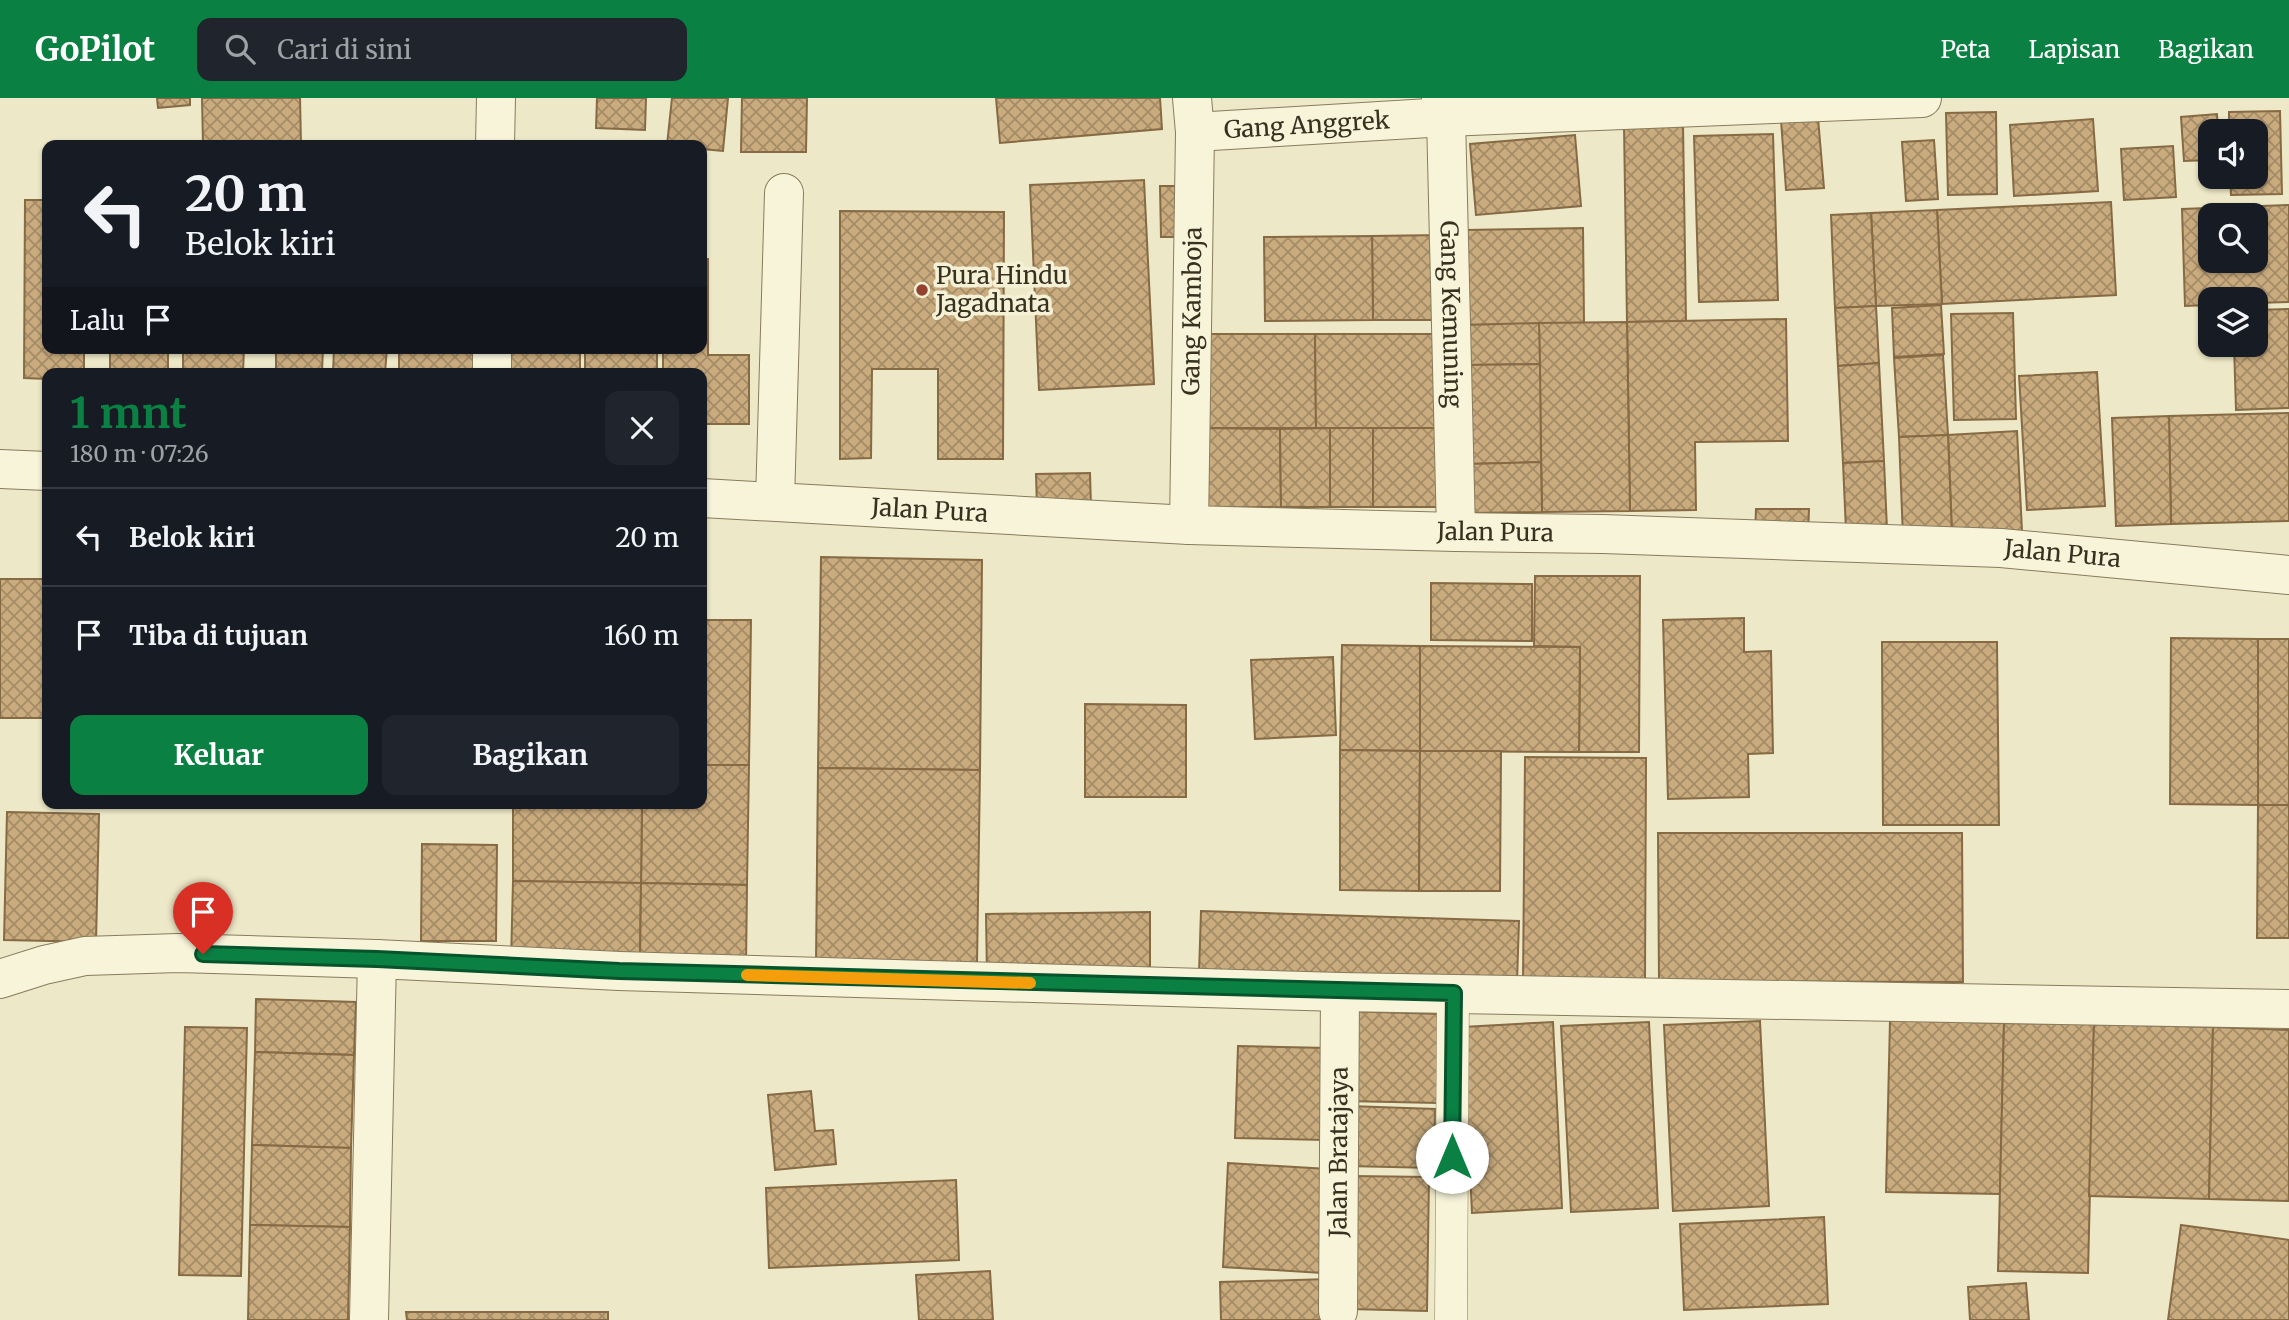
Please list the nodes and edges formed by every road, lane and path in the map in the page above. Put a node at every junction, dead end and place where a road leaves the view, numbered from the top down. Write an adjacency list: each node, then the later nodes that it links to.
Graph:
1 (496, 98): 5 (street)
2 (1922, 98): 3 (street, Gang Anggrek)
3 (1444, 107): 4 (street, Gang Anggrek); 12 (street, Gang Kemuning)
4 (1194, 115): 11 (street, Gang Kamboja)
5 (495, 140)
6 (784, 193): 10 (street)
7 (0, 469): 8 (street)
8 (42, 471)
9 (707, 498): 10 (street, Jalan Pura)
10 (775, 501): 11 (street, Jalan Pura)
11 (1189, 525): 12 (street, Jalan Pura)
12 (1457, 532): 13 (street, Jalan Pura)
13 (2289, 575)
14 (377, 959): 15 (street); 16 (street); 20 (street)
15 (0, 979)
16 (1340, 992): 17 (street); 19 (street, Jalan Bratajaya)
17 (1454, 993): 18 (street); 21 (lane)
18 (2289, 1009)
19 (1338, 1311)
20 (369, 1320)
21 (1451, 1320)

